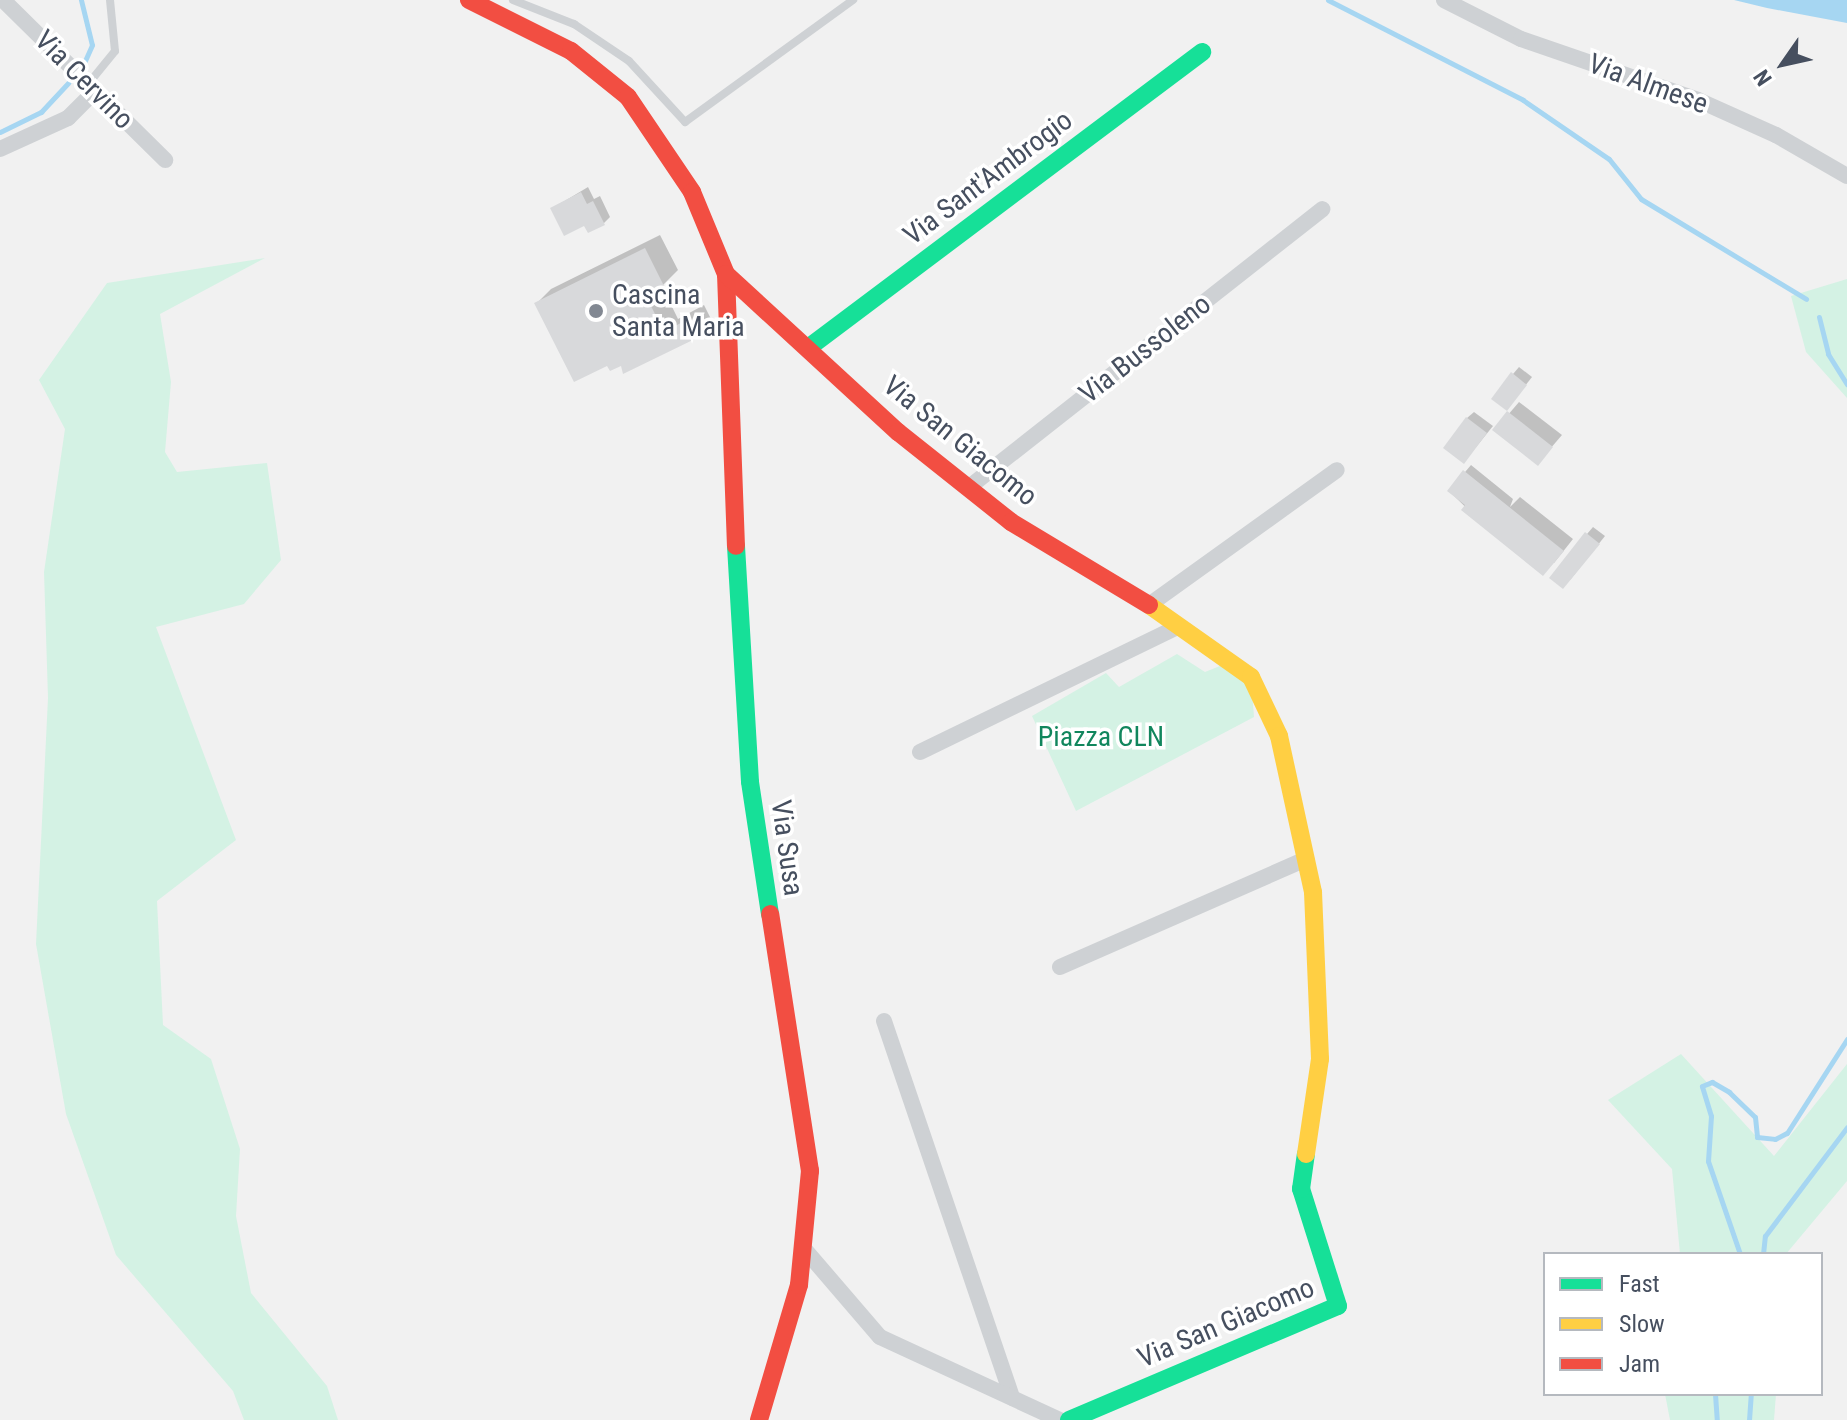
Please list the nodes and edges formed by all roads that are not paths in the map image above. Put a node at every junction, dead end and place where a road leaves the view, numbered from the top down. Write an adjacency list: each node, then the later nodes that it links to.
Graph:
1 (3, 0): 8 (street, Via Cervino)
2 (110, 0): 8 (lane)
3 (469, 0): 13 (street)
4 (513, 0): 5 (lane)
5 (853, 0)
6 (1444, 0): 11 (street, Via Almese)
7 (1202, 52): 14 (street, Via Sant'Ambrogio)
8 (92, 88): 9 (street); 10 (street, Via Cervino)
9 (0, 149)
10 (165, 160)
11 (1847, 176)
12 (1322, 209): 16 (street, Via Bussoleno)
13 (726, 274): 14 (street, Via San Giacomo); 23 (street, Via Susa)
14 (808, 348): 16 (street, Via San Giacomo)
15 (1337, 470): 17 (street)
16 (968, 488): 17 (street, Via San Giacomo)
17 (1149, 605): 18 (street, Via San Giacomo)
18 (1178, 627): 19 (street); 20 (street, Via San Giacomo)
19 (920, 752)
20 (1306, 859): 21 (street); 27 (street, Via San Giacomo)
21 (1060, 967)
22 (884, 1021): 24 (street)
23 (806, 1251): 24 (street); 25 (street, Via Susa)
24 (1012, 1398): 26 (street)
25 (759, 1420)
26 (1060, 1420)
27 (1069, 1420)

